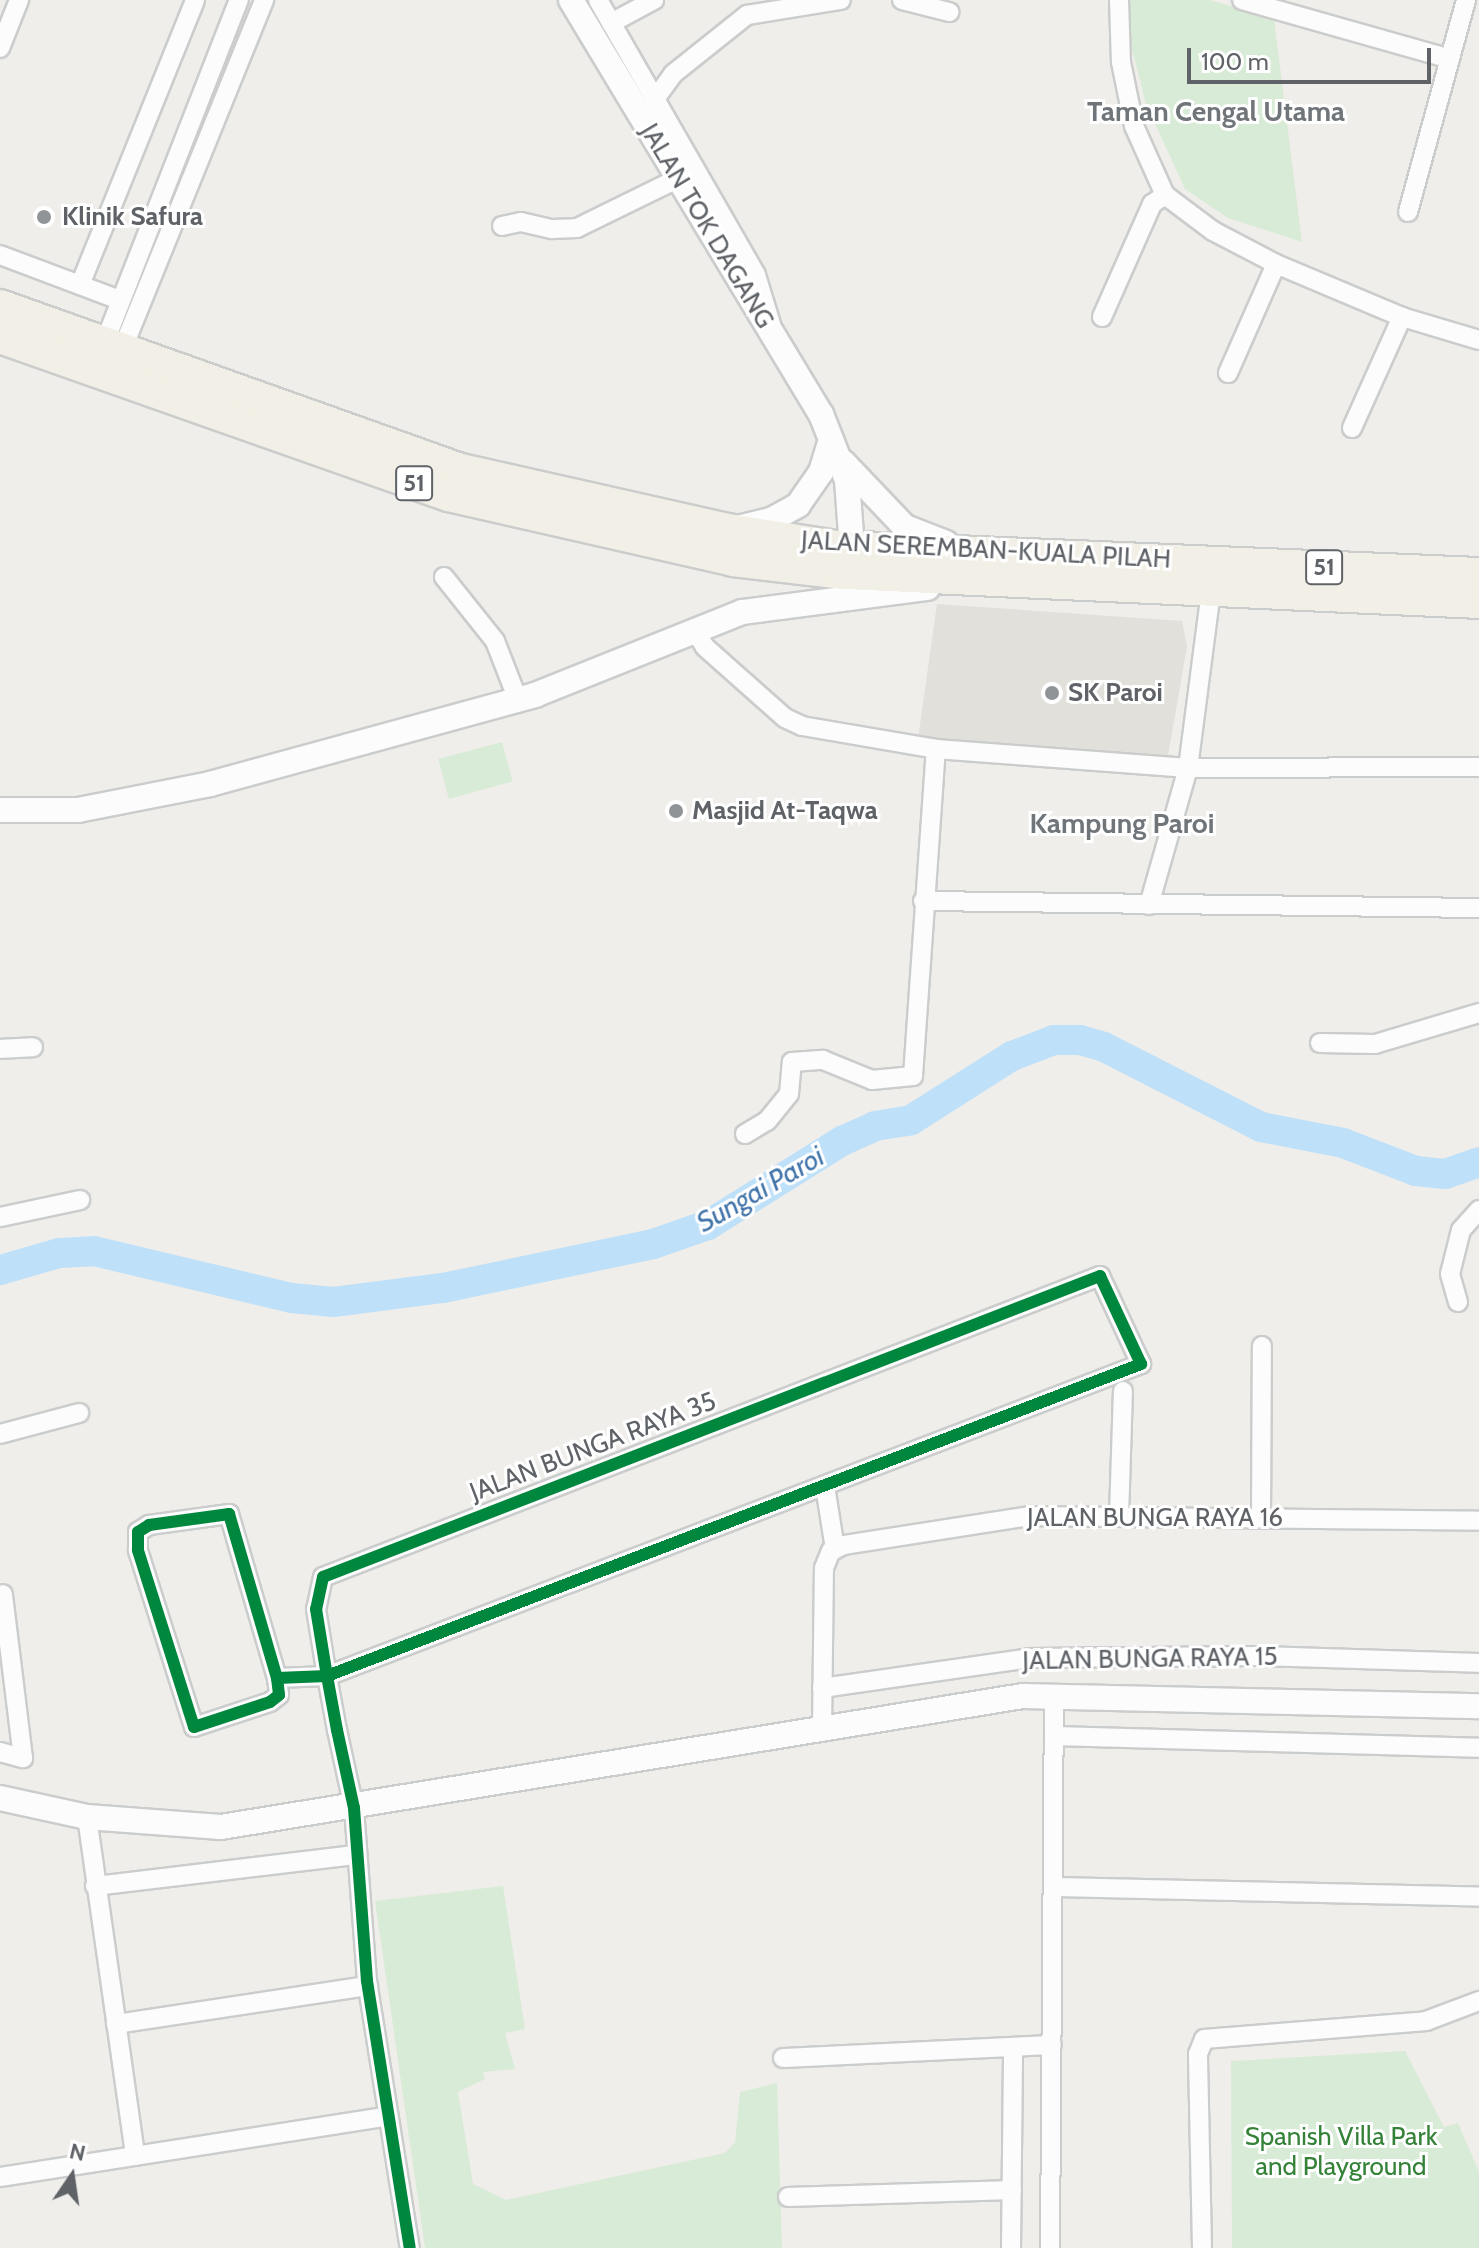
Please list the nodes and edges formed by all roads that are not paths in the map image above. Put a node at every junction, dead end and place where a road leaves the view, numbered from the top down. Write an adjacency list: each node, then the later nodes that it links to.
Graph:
1 (19, 0): 16 (street)
2 (195, 0): 25 (street)
3 (239, 0): 26 (street)
4 (264, 0): 33 (street)
5 (571, 0): 19 (street, JALAN TOK DAGANG)
6 (598, 0): 15 (street)
7 (654, 0): 15 (street)
8 (841, 0): 18 (street)
9 (902, 0): 14 (street)
10 (1119, 0): 20 (street)
11 (1242, 0): 13 (street)
12 (1466, 0): 17 (street)
13 (1279, 5): 17 (street)
14 (949, 12)
15 (611, 23): 18 (street)
16 (0, 48)
17 (1450, 59): 21 (street)
18 (655, 99): 30 (street)
19 (677, 179): 22 (street); 30 (street, JALAN TOK DAGANG)
20 (1165, 195): 24 (street); 28 (street)
21 (1408, 212)
22 (502, 226)
23 (0, 255): 25 (street)
24 (1276, 264): 29 (street); 34 (street)
25 (80, 285): 26 (street)
26 (120, 300): 33 (street)
27 (0, 306): 33 (highway, JALAN SEREMBAN-KUALA PILAH / 51)
28 (1102, 317)
29 (1402, 317): 32 (street); 35 (street)
30 (773, 334): 36 (street, JALAN TOK DAGANG)
31 (0, 337): 38 (highway, JALAN SEREMBAN-KUALA PILAH / 51)
32 (1479, 340)
33 (113, 347): 37 (highway, JALAN SEREMBAN-KUALA PILAH / 51)
34 (1228, 373)
35 (1352, 428)
36 (833, 447): 37 (street); 38 (street, JALAN TOK DAGANG); 39 (street)
37 (728, 530): 38 (highway, JALAN SEREMBAN-KUALA PILAH / 51)
38 (844, 556): 39 (highway, JALAN SEREMBAN-KUALA PILAH / 51)
39 (999, 566): 42 (highway, JALAN SEREMBAN-KUALA PILAH / 51); 44 (street)
40 (1479, 574): 42 (highway, JALAN SEREMBAN-KUALA PILAH / 51)
41 (444, 577): 45 (street)
42 (1212, 577): 43 (highway, JALAN SEREMBAN-KUALA PILAH / 51); 48 (street)
43 (1479, 602)
44 (696, 632): 45 (street); 46 (street)
45 (518, 700): 49 (street)
46 (936, 749): 48 (street); 50 (street)
47 (1479, 767): 48 (street)
48 (1188, 768): 51 (street)
49 (0, 810)
50 (923, 901): 51 (street); 57 (street)
51 (1149, 905): 52 (street)
52 (1479, 908)
53 (1479, 1013): 54 (street)
54 (1320, 1043)
55 (33, 1047): 56 (street)
56 (0, 1049)
57 (745, 1134)
58 (80, 1200): 60 (street)
59 (1479, 1210): 61 (street)
60 (0, 1217)
61 (1458, 1302)
62 (1262, 1346): 68 (street)
63 (1123, 1391): 67 (street)
64 (79, 1413): 65 (street)
65 (0, 1434)
66 (825, 1486): 70 (street); 73 (street); 73 (street, JALAN BUNGA RAYA 35)
67 (1119, 1517): 68 (street, JALAN BUNGA RAYA 16); 70 (street, JALAN BUNGA RAYA 16)
68 (1261, 1518): 69 (street, JALAN BUNGA RAYA 16)
69 (1479, 1521)
70 (835, 1549): 75 (street)
71 (3, 1594): 81 (street)
72 (1479, 1663): 75 (street, JALAN BUNGA RAYA 15)
73 (327, 1676): 74 (street); 83 (street, JALAN BUNGA RAYA 35)
74 (277, 1678): 74 (street)
75 (822, 1688): 78 (street)
76 (1054, 1695): 77 (street); 78 (street); 79 (street)
77 (1479, 1706)
78 (822, 1729): 83 (street)
79 (1054, 1736): 80 (street); 87 (street)
80 (1479, 1748)
81 (0, 1752)
82 (0, 1798): 84 (street)
83 (354, 1808): 84 (street); 85 (street, JALAN BUNGA RAYA 35)
84 (87, 1817): 86 (street)
85 (356, 1855): 86 (street); 89 (street, JALAN BUNGA RAYA 35)
86 (95, 1886): 91 (street)
87 (1054, 1887): 88 (street); 92 (street)
88 (1479, 1897)
89 (368, 1986): 91 (street); 95 (street, JALAN BUNGA RAYA 35)
90 (1479, 2001): 103 (street)
91 (116, 2024): 96 (street)
92 (1052, 2045): 93 (street); 102 (street)
93 (1013, 2047): 94 (street); 98 (street)
94 (783, 2058)
95 (388, 2116): 96 (street); 100 (street, JALAN BUNGA RAYA 35)
96 (135, 2156): 97 (street)
97 (0, 2177)
98 (1012, 2190): 99 (street); 101 (street)
99 (788, 2197)
100 (405, 2247)
101 (1011, 2248)
102 (1050, 2248)
103 (1202, 2248)

